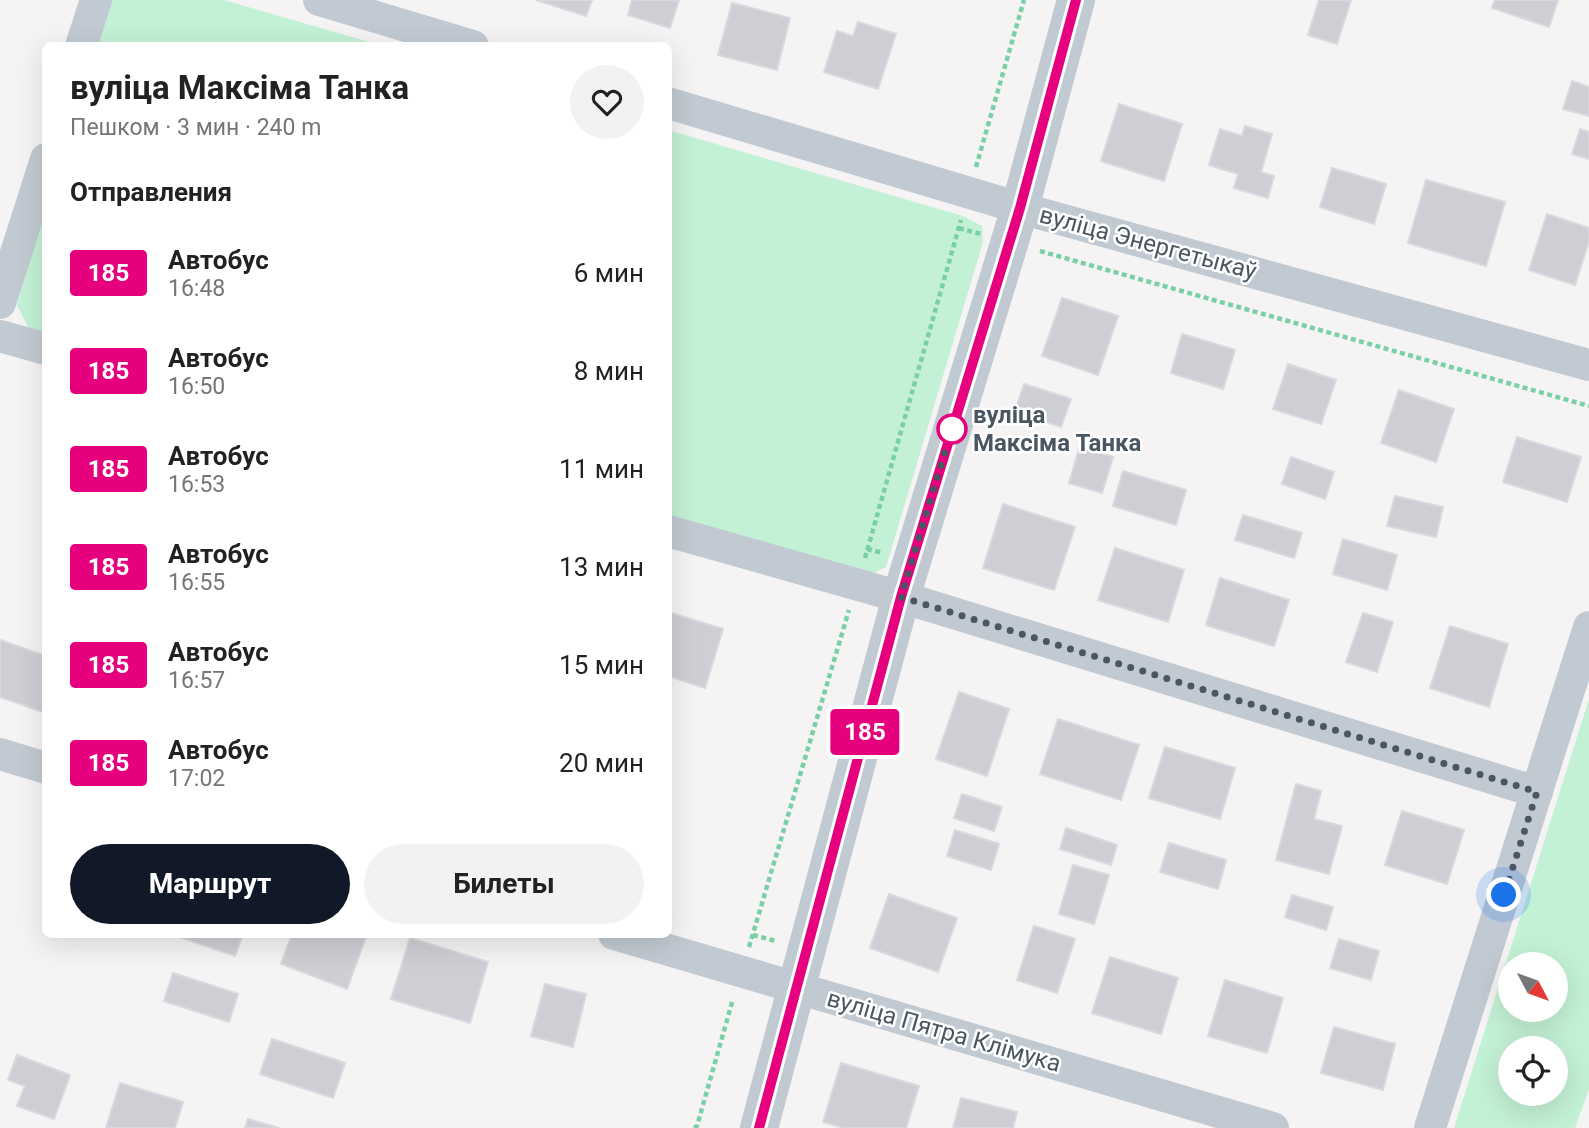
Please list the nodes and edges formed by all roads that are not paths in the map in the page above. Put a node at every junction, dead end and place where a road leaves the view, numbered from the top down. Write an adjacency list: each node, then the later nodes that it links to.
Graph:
1 (96, 0): 4 (street)
2 (319, 0): 5 (street)
3 (1076, 0): 8 (street)
4 (82, 42)
5 (460, 42)
6 (672, 104): 8 (street, вуліца Энергетыкаў)
7 (42, 172): 9 (street)
8 (1015, 225): 12 (street, вуліца Энергетыкаў); 14 (street)
9 (0, 303)
10 (0, 336): 11 (street)
11 (42, 348)
12 (1589, 365)
13 (672, 532): 14 (street)
14 (901, 597): 18 (street); 20 (street)
15 (1589, 626): 18 (street)
16 (0, 754): 17 (street)
17 (42, 767)
18 (1537, 792): 23 (street)
19 (628, 938): 20 (street, вуліца Пятра Клімука)
20 (797, 988): 21 (street); 22 (street, вуліца Пятра Клімука)
21 (759, 1128)
22 (1273, 1128)
23 (1430, 1128)

